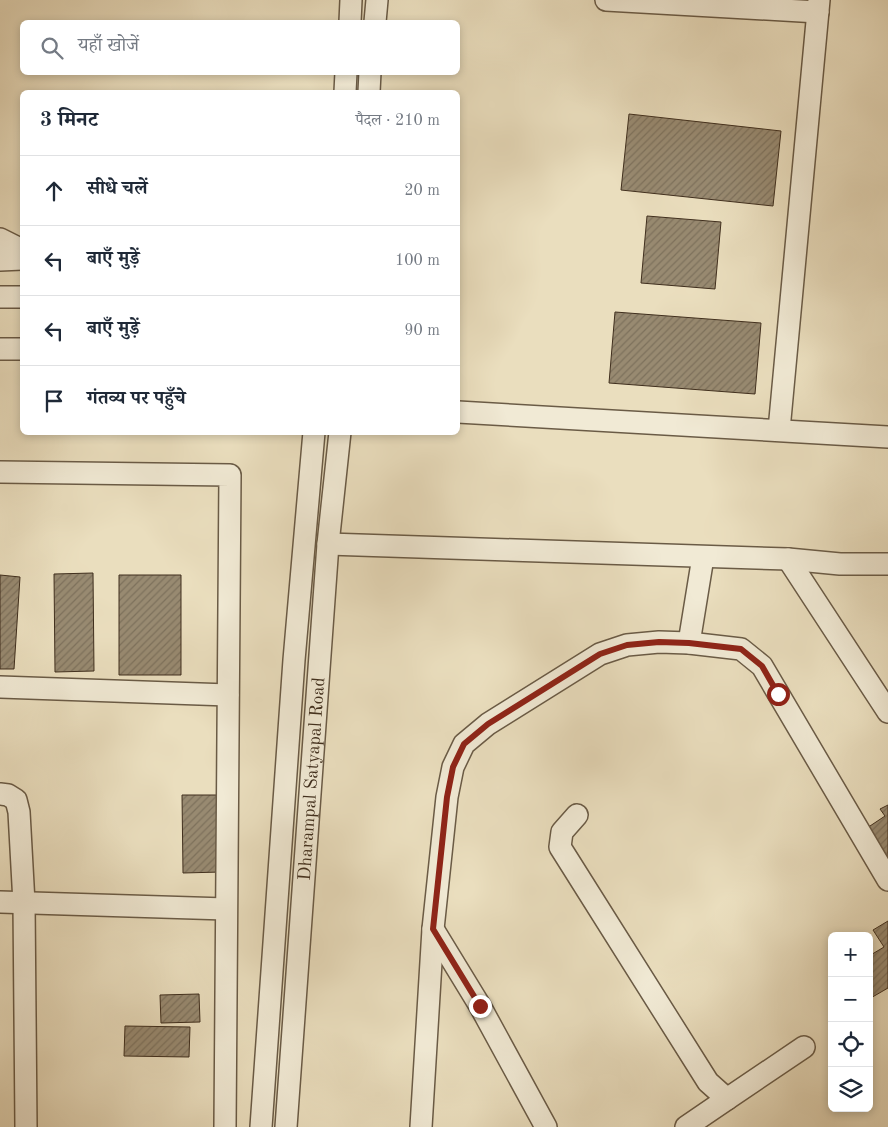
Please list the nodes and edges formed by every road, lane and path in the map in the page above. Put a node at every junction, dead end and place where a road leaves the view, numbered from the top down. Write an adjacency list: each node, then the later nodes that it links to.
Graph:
1 (351, 0): 5 (street)
2 (377, 0): 6 (street)
3 (606, 0): 4 (street)
4 (818, 6): 20 (street)
5 (350, 20)
6 (375, 20)
7 (346, 75): 9 (street)
8 (370, 75): 10 (street)
9 (344, 90)
10 (369, 90)
11 (0, 239): 12 (street)
12 (20, 249)
13 (20, 259): 14 (street)
14 (0, 260)
15 (0, 297): 16 (street)
16 (20, 297)
17 (0, 349): 18 (street)
18 (20, 349)
19 (460, 412): 20 (street)
20 (779, 430): 23 (street)
21 (314, 435): 44 (street, Dharampal Satyapal Road)
22 (340, 435): 25 (street, Dharampal Satyapal Road)
23 (888, 438)
24 (0, 472): 31 (street)
25 (328, 544): 26 (street); 45 (street, Dharampal Satyapal Road)
26 (703, 557): 27 (street); 29 (street)
27 (788, 560): 28 (street); 32 (street)
28 (888, 564)
29 (689, 643): 35 (street); 39 (street)
30 (0, 687): 31 (street)
31 (228, 695): 38 (street)
32 (888, 712)
33 (0, 794): 37 (street)
34 (577, 815): 41 (street)
35 (888, 880)
36 (0, 902): 37 (street)
37 (24, 903): 38 (street); 42 (street)
38 (226, 909): 43 (street)
39 (433, 929): 46 (street); 47 (street)
40 (804, 1047): 41 (street)
41 (727, 1099): 48 (street)
42 (26, 1127)
43 (225, 1127)
44 (261, 1127)
45 (286, 1127)
46 (421, 1127)
47 (546, 1127)
48 (686, 1127)

